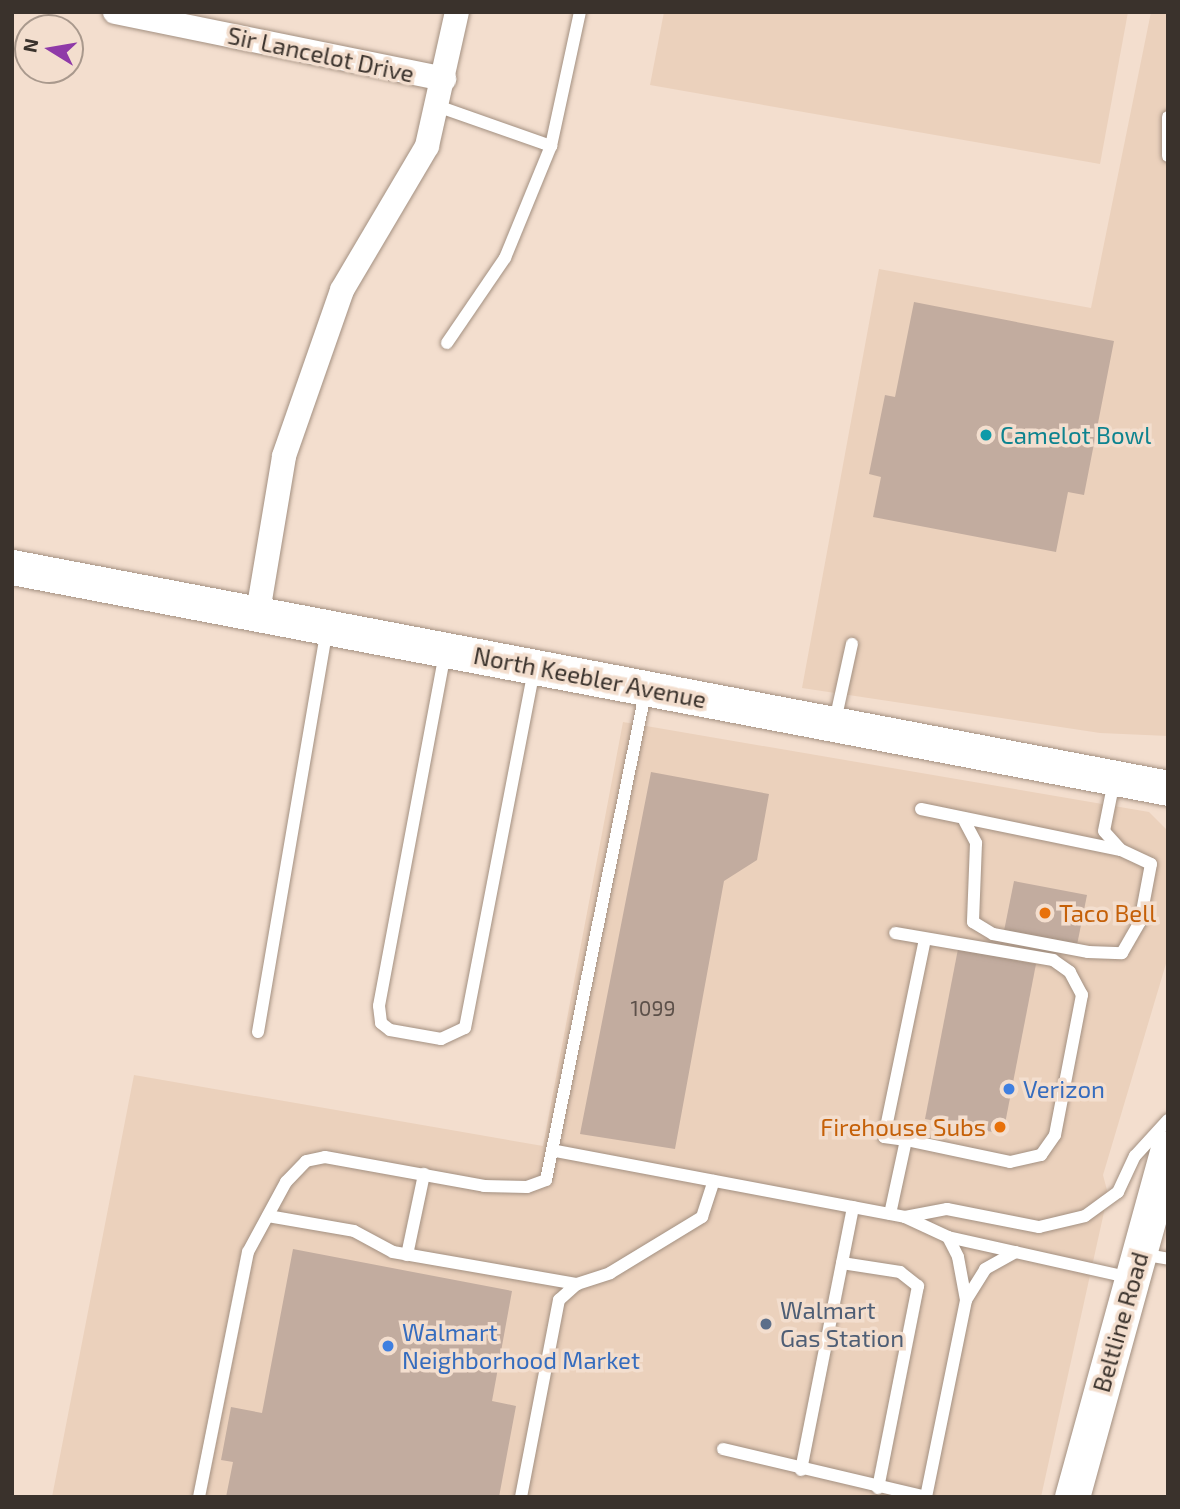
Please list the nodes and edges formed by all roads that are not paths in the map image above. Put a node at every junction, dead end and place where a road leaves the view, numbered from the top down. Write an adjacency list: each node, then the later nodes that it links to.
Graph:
1 (116, 12): 4 (street, Sir Lancelot Drive)
2 (457, 12): 4 (street)
3 (580, 12): 7 (lane)
4 (444, 79): 5 (street)
5 (440, 107): 7 (lane); 11 (street)
6 (1168, 117): 8 (lane)
7 (551, 146): 9 (lane)
8 (1168, 156)
9 (447, 343)
10 (12, 566): 11 (street, North Keebler Avenue)
11 (258, 612): 12 (street, North Keebler Avenue)
12 (328, 626): 14 (street, North Keebler Avenue); 25 (lane)
13 (852, 644): 17 (lane)
14 (445, 649): 15 (street, North Keebler Avenue); 15 (lane)
15 (534, 666): 16 (street, North Keebler Avenue)
16 (646, 689): 17 (street, North Keebler Avenue); 29 (lane)
17 (835, 725): 18 (street, North Keebler Avenue)
18 (1115, 778): 19 (street, North Keebler Avenue); 22 (lane)
19 (1168, 788)
20 (921, 809): 21 (lane)
21 (965, 822): 22 (lane); 22 (lane)
22 (1121, 850)
23 (895, 933): 24 (lane)
24 (925, 939): 27 (lane); 27 (lane)
25 (258, 1032)
26 (1168, 1120): 35 (lane)
27 (906, 1140): 33 (lane)
28 (1168, 1148): 40 (street, Beltline Road)
29 (556, 1151): 30 (lane); 31 (lane)
30 (424, 1174): 34 (lane); 38 (lane)
31 (715, 1181): 32 (lane); 41 (lane)
32 (853, 1207): 33 (lane); 39 (lane)
33 (890, 1214): 35 (lane)
34 (268, 1216): 38 (lane); 46 (lane)
35 (905, 1217): 36 (lane)
36 (948, 1237): 37 (lane); 42 (lane)
37 (1016, 1252): 40 (lane); 42 (lane)
38 (407, 1255): 41 (lane)
39 (842, 1263): 44 (lane); 45 (lane)
40 (1146, 1264): 49 (street, Beltline Road)
41 (577, 1284): 47 (lane)
42 (966, 1300): 48 (lane)
43 (723, 1449): 44 (lane)
44 (801, 1470): 45 (lane)
45 (878, 1488): 48 (lane)
46 (199, 1497)
47 (521, 1497)
48 (926, 1497)
49 (1072, 1497)

